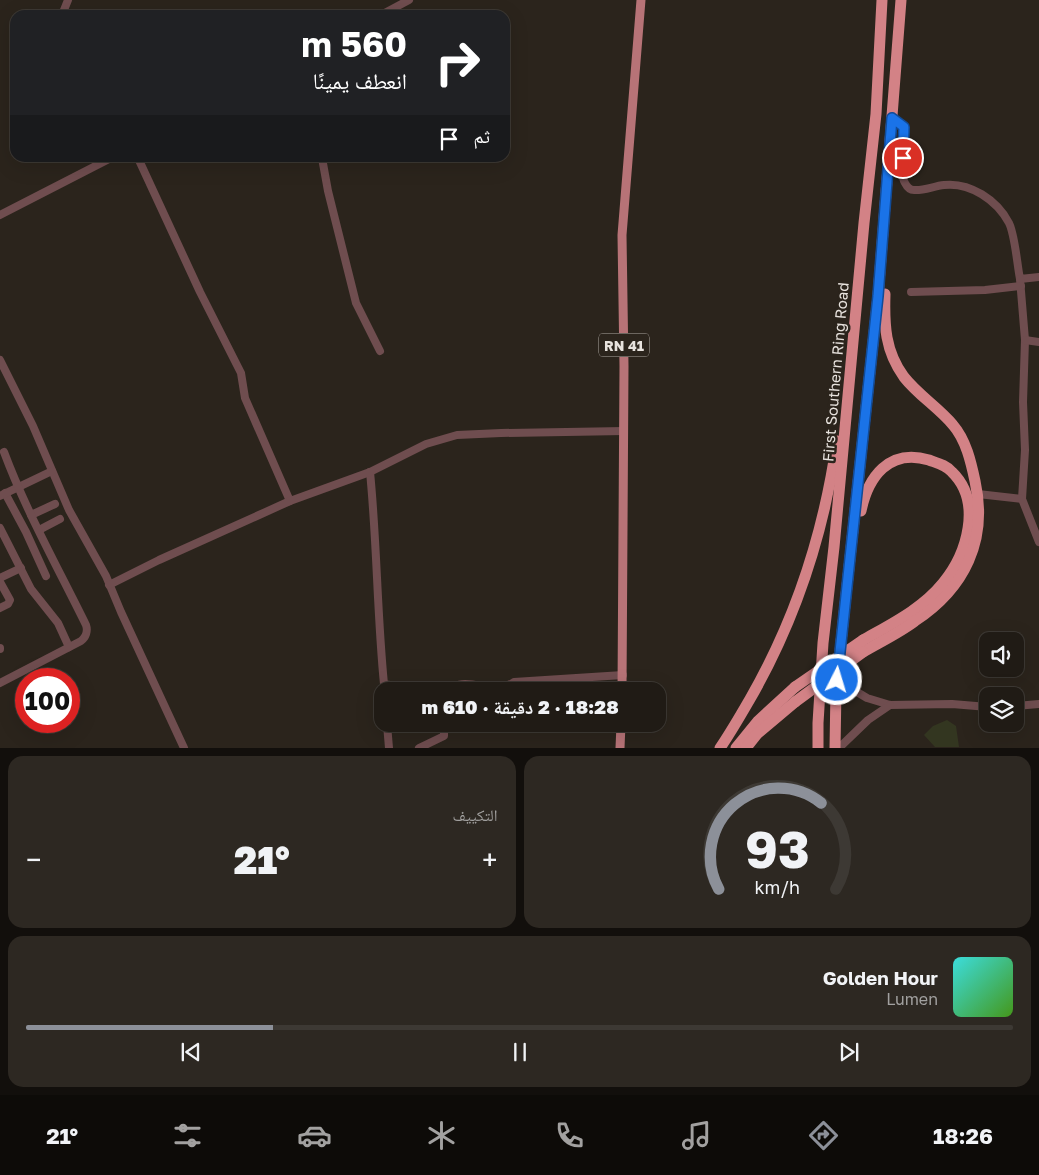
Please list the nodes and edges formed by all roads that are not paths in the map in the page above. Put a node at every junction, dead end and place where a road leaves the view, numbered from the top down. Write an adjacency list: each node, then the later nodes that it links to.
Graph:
1 (409, 0): 5 (street)
2 (641, 0): 20 (main road, RN 41)
3 (882, 0): 12 (highway, First Southern Ring Road)
4 (901, 0): 6 (highway)
5 (390, 10)
6 (892, 118): 10 (highway); 14 (street)
7 (99, 162): 11 (street)
8 (140, 162): 28 (street)
9 (323, 162): 18 (street)
10 (887, 188): 26 (highway); 40 (highway)
11 (0, 215)
12 (864, 223): 42 (highway); 64 (highway, First Southern Ring Road)
13 (1039, 277): 14 (street)
14 (1021, 282): 15 (street); 16 (street)
15 (911, 292)
16 (1025, 340): 17 (street); 27 (street)
17 (1039, 342)
18 (380, 351)
19 (0, 360): 22 (street)
20 (624, 431): 23 (street); 43 (main road, RN 41)
21 (4, 452): 24 (street)
22 (52, 471): 24 (street); 38 (street)
23 (370, 472): 28 (street); 45 (street)
24 (17, 487): 25 (street); 30 (street)
25 (2, 494): 36 (street)
26 (978, 494): 27 (street); 63 (highway, bridge)
27 (1022, 499): 34 (street)
28 (290, 501): 38 (street)
29 (55, 504): 30 (street)
30 (31, 515): 33 (street)
31 (60, 519): 33 (street)
32 (0, 528): 35 (street)
33 (39, 530): 41 (street)
34 (1039, 542)
35 (21, 568): 37 (street); 41 (street)
36 (46, 576)
37 (0, 580): 39 (street)
38 (109, 585): 56 (street)
39 (0, 608)
40 (842, 626): 44 (highway); 62 (highway, bridge)
41 (69, 647): 48 (street)
42 (764, 674): 60 (highway); 61 (highway)
43 (623, 675): 46 (street); 47 (main road, RN 41)
44 (837, 680): 50 (street); 65 (highway)
45 (384, 682)
46 (514, 682)
47 (623, 682)
48 (0, 683)
49 (1039, 704): 51 (street)
50 (890, 705): 52 (street); 66 (street)
51 (1024, 705)
52 (979, 706)
53 (388, 732): 57 (street)
54 (444, 732): 58 (street)
55 (621, 732): 59 (main road)
56 (184, 748)
57 (389, 748)
58 (418, 748)
59 (620, 748)
60 (720, 748)
61 (724, 748)
62 (734, 748)
63 (746, 748)
64 (818, 748)
65 (835, 748)
66 (839, 748)

